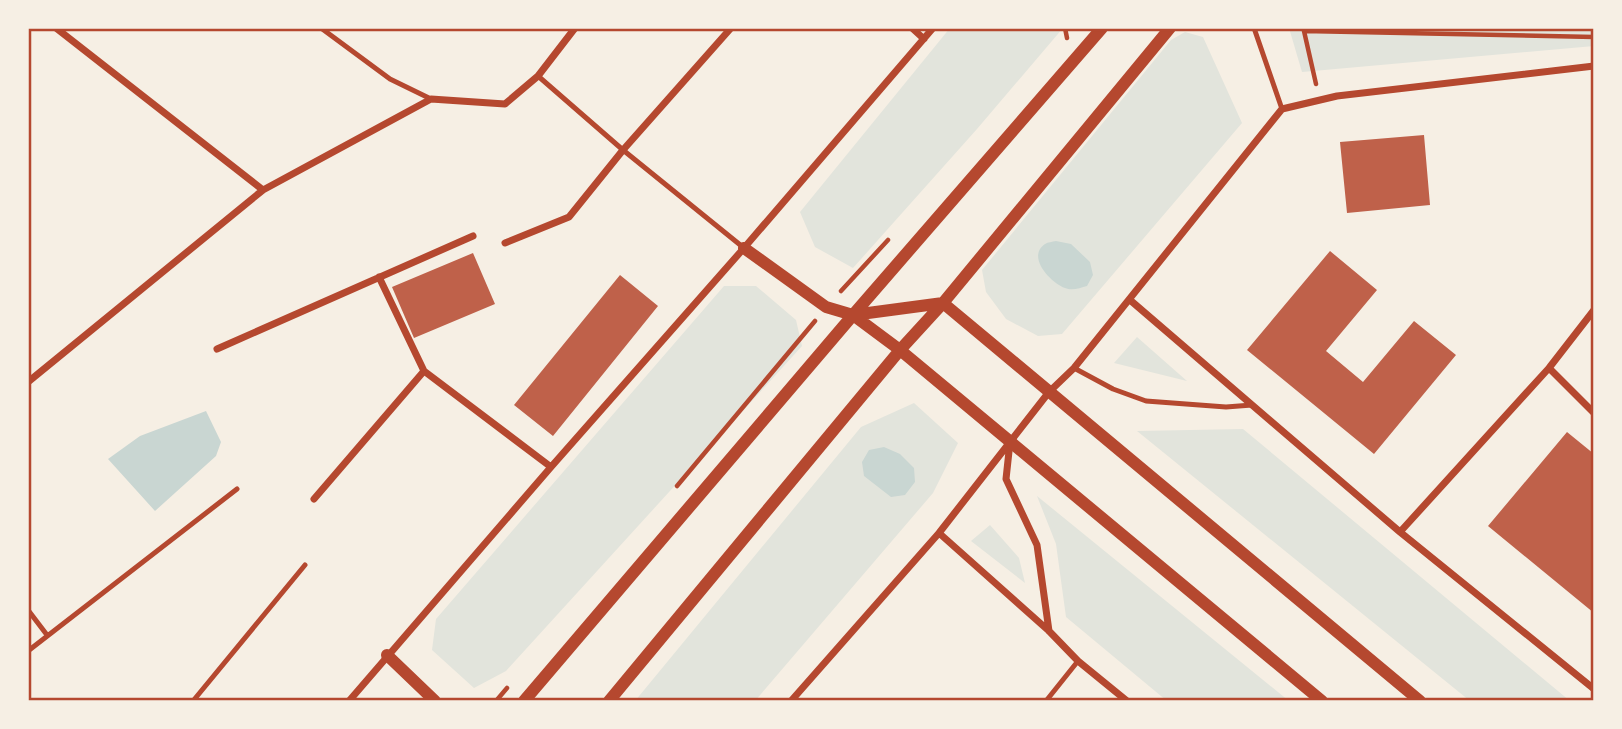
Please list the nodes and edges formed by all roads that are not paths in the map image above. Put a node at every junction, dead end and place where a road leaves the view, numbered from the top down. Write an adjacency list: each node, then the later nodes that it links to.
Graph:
1 (56, 28): 16 (street)
2 (321, 28): 13 (lane)
3 (575, 28): 12 (street)
4 (731, 28): 15 (street)
5 (912, 28): 10 (street)
6 (933, 28): 10 (street)
7 (1102, 28): 24 (street)
8 (1170, 28): 22 (street)
9 (1254, 28): 14 (lane)
10 (924, 39): 19 (street)
11 (1594, 66): 14 (street)
12 (538, 76): 13 (street); 15 (lane)
13 (431, 99): 16 (street)
14 (1282, 110): 21 (street)
15 (623, 150): 18 (street); 19 (lane)
16 (263, 190): 30 (street)
17 (473, 236): 20 (street)
18 (505, 243)
19 (744, 248): 24 (street); 35 (street)
20 (379, 277): 25 (street); 29 (street)
21 (1130, 300): 27 (street); 32 (street)
22 (943, 303): 24 (street); 26 (street); 31 (street)
23 (1594, 310): 28 (street)
24 (853, 315): 26 (street); 51 (street)
25 (217, 349)
26 (900, 350): 34 (street); 52 (street)
27 (1074, 368): 31 (street); 32 (lane)
28 (1549, 369): 33 (street); 39 (street)
29 (424, 371): 35 (street); 37 (street)
30 (28, 382)
31 (1049, 392): 34 (street); 57 (street)
32 (1252, 405): 39 (street)
33 (1594, 413)
34 (1010, 442): 38 (street); 42 (street); 56 (street)
35 (551, 467): 45 (street)
36 (237, 489): 43 (lane)
37 (314, 499)
38 (939, 533): 42 (street); 53 (street)
39 (1400, 533): 47 (street)
40 (305, 565): 48 (lane)
41 (28, 610): 43 (lane)
42 (1049, 631): 46 (street)
43 (47, 635): 44 (lane)
44 (28, 651)
45 (387, 655): 49 (street); 50 (street)
46 (1078, 661): 54 (lane); 55 (street)
47 (1594, 689)
48 (193, 701)
49 (349, 701)
50 (435, 701)
51 (524, 701)
52 (609, 701)
53 (791, 701)
54 (1046, 701)
55 (1127, 701)
56 (1322, 701)
57 (1420, 701)

